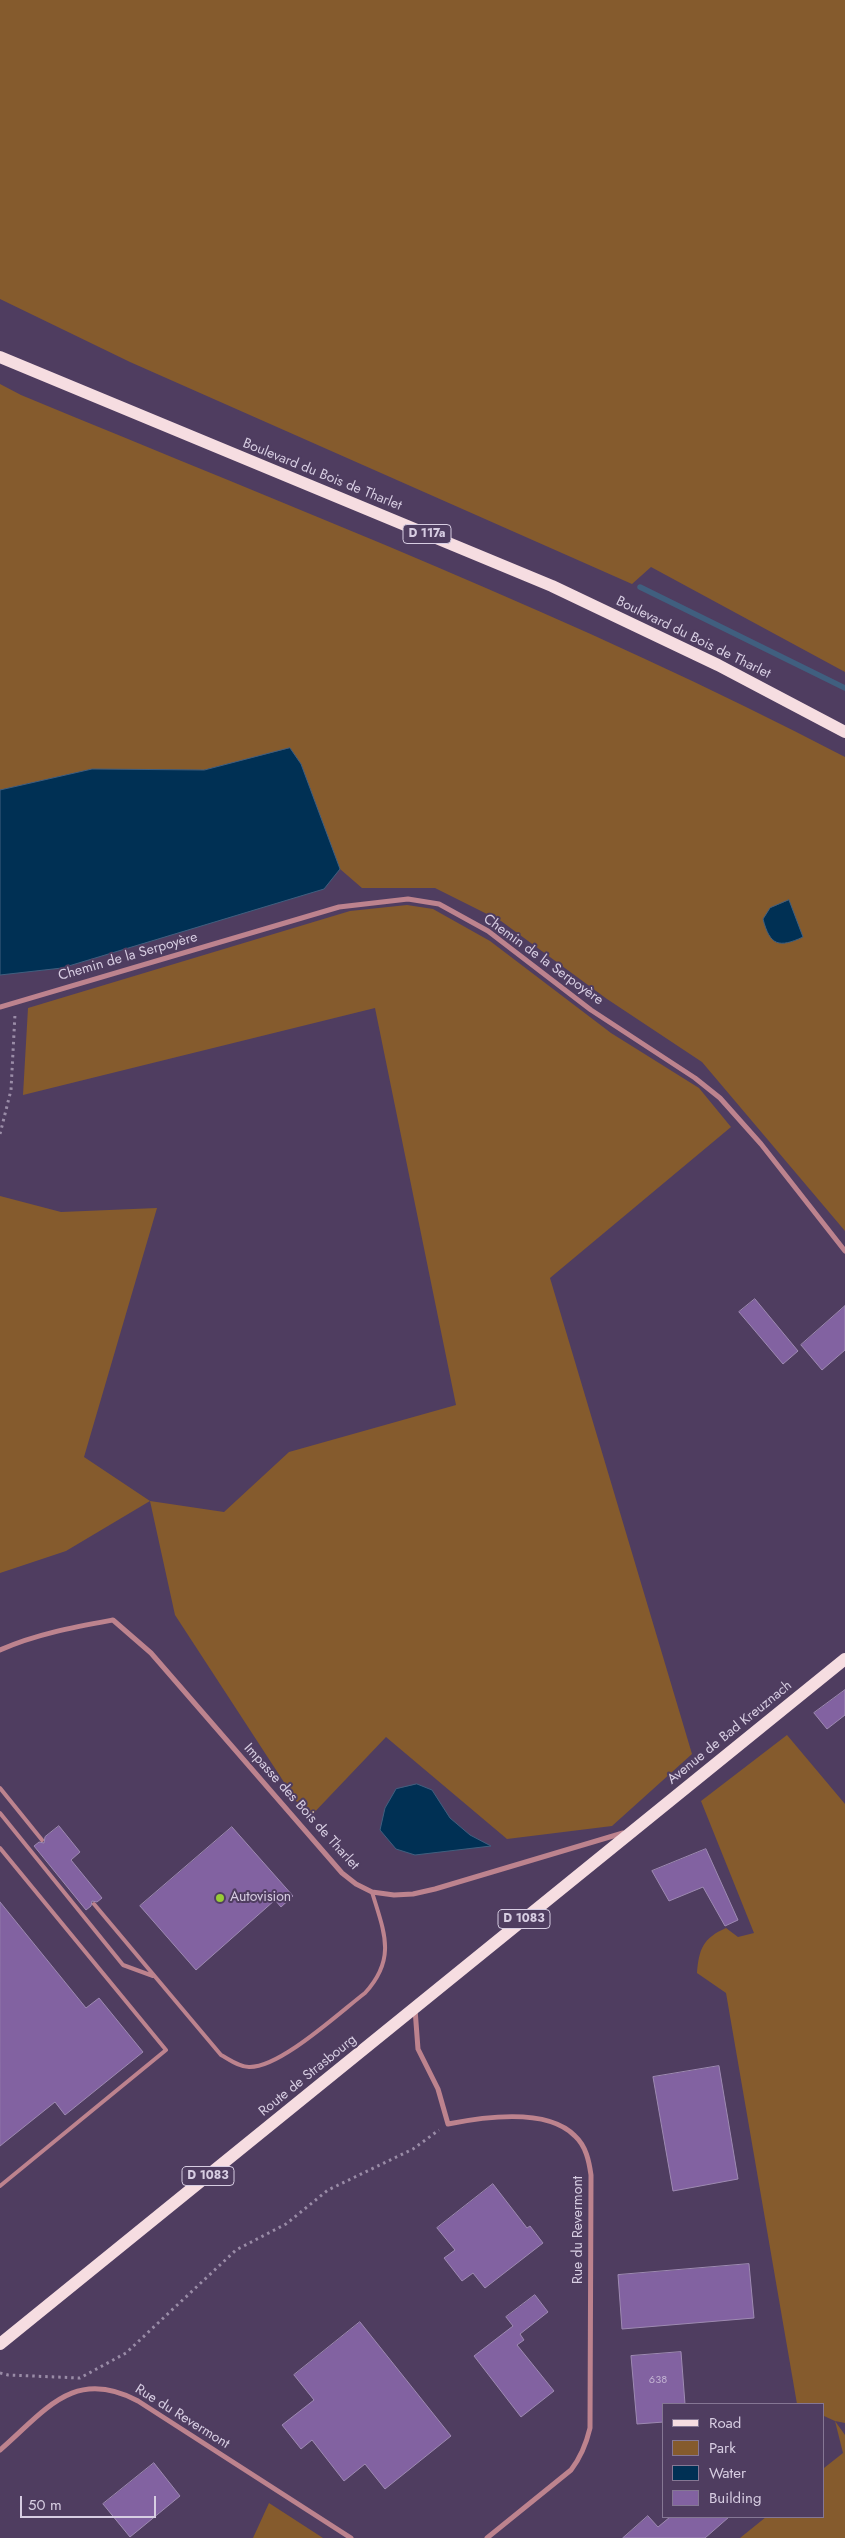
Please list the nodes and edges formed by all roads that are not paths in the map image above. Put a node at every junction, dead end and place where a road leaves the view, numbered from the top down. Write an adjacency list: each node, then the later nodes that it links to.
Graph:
1 (0, 357): 2 (main road, Boulevard du Bois de Tharlet / D 117a)
2 (845, 732)
3 (0, 1007): 4 (street, Chemin de la Serpoyère)
4 (845, 1252)
5 (0, 1650): 12 (street, Impasse des Bois de Tharlet)
6 (845, 1660): 9 (main road, Avenue de Bad Kreuznach / D 1083)
7 (0, 1788): 10 (lane)
8 (0, 1813): 14 (lane)
9 (633, 1830): 12 (street, Impasse des Bois de Tharlet); 15 (main road, Route de Strasbourg / D 1083)
10 (42, 1840)
11 (0, 1848): 16 (lane)
12 (372, 1892): 14 (lane)
13 (94, 1904): 14 (lane)
14 (154, 1976)
15 (415, 2008): 17 (main road, Route de Strasbourg / D 1083); 20 (street, Rue du Revermont)
16 (0, 2186)
17 (0, 2344)
18 (0, 2450): 19 (street, Rue du Revermont)
19 (351, 2538)
20 (487, 2538)

